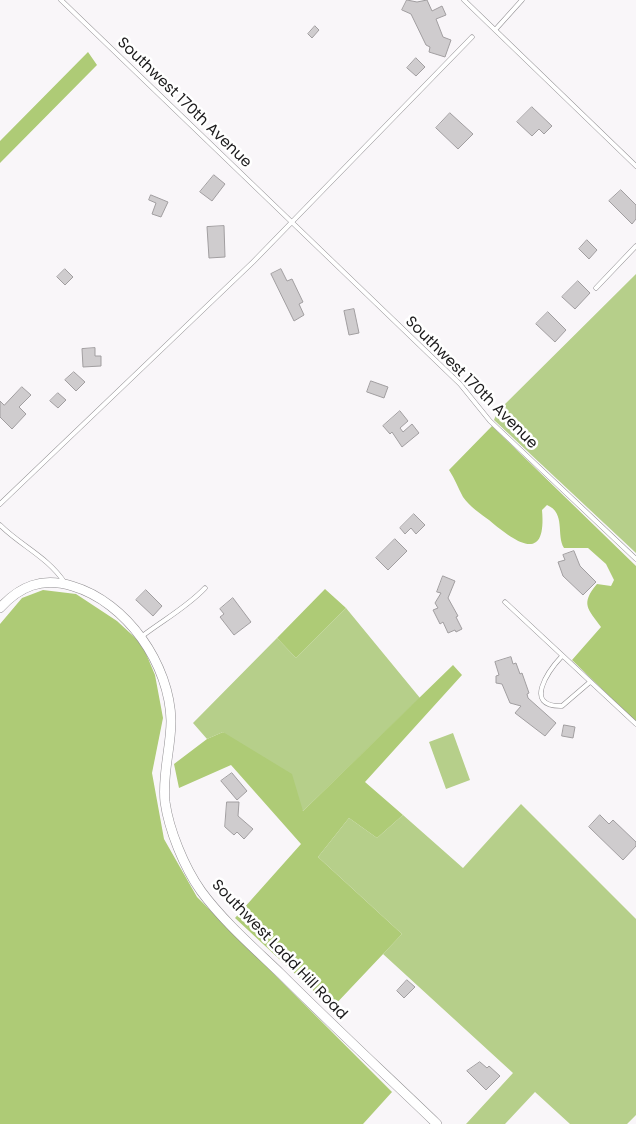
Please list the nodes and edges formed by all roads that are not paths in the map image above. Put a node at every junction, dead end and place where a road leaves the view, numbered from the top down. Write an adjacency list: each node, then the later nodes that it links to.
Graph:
1 (61, 0): 7 (lane, Southwest 170th Avenue)
2 (464, 0): 4 (lane)
3 (522, 0): 4 (lane)
4 (495, 30): 6 (lane)
5 (472, 37): 7 (lane)
6 (636, 166)
7 (291, 223): 10 (lane); 12 (lane, Southwest 170th Avenue)
8 (636, 246): 9 (lane)
9 (596, 288)
10 (0, 504)
11 (0, 525): 13 (lane)
12 (636, 559)
13 (67, 584): 16 (street, Southwest Ladd Hill Road); 17 (street, Southwest Ladd Hill Road)
14 (205, 588): 17 (lane)
15 (505, 602): 18 (lane)
16 (0, 608)
17 (142, 637): 21 (street, Southwest Ladd Hill Road)
18 (562, 656): 19 (lane); 19 (lane)
19 (590, 682): 20 (lane)
20 (636, 724)
21 (437, 1124)

